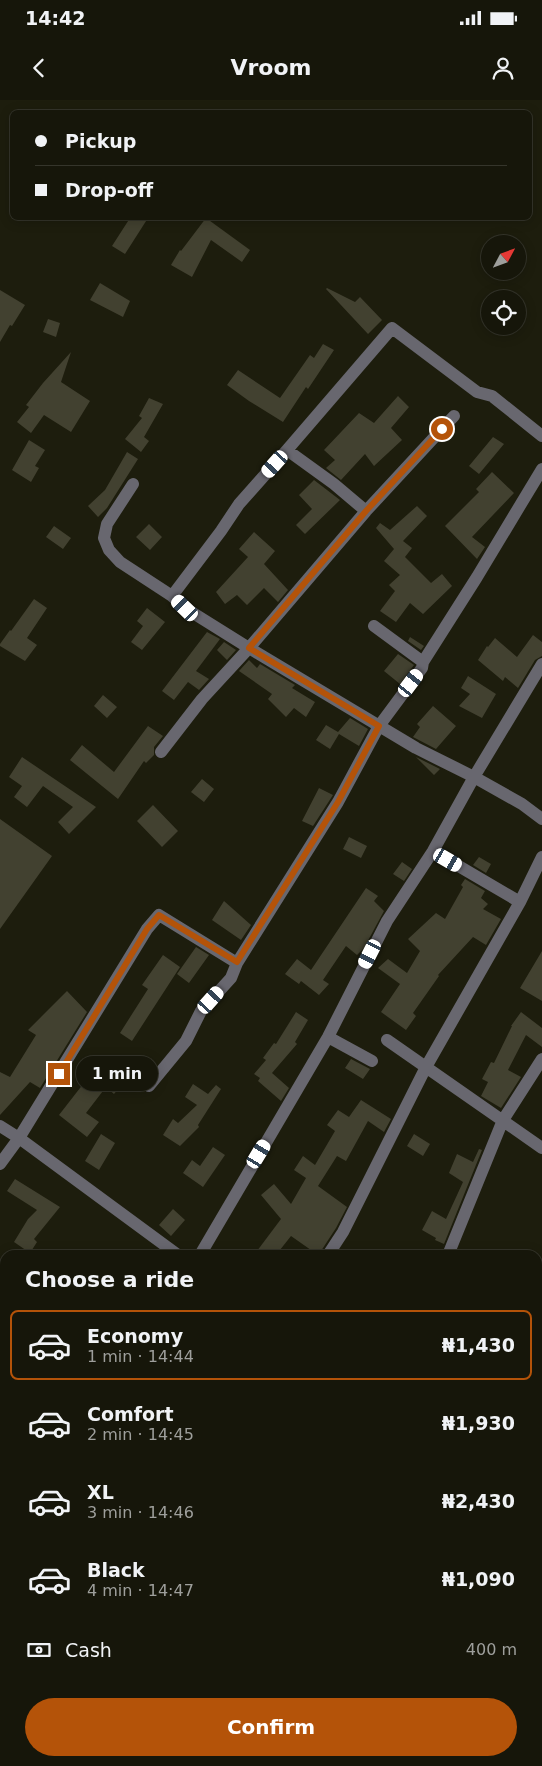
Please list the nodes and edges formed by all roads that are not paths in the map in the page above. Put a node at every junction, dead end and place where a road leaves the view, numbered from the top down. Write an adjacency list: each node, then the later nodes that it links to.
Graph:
1 (454, 416): 6 (street)
2 (542, 436): 3 (street)
3 (287, 450): 6 (street); 7 (street)
4 (542, 469): 10 (street)
5 (133, 484): 7 (street)
6 (366, 511): 9 (street)
7 (172, 596): 9 (street)
8 (374, 626): 10 (street)
9 (249, 648): 12 (street); 13 (street)
10 (423, 662): 12 (street)
11 (542, 664): 14 (street)
12 (379, 726): 14 (street); 19 (street)
13 (162, 752)
14 (474, 777): 15 (street); 16 (street)
15 (542, 819)
16 (433, 851): 18 (street); 20 (street)
17 (542, 857): 18 (street)
18 (520, 902): 24 (street)
19 (237, 962): 25 (street); 28 (street)
20 (328, 1037): 23 (street); 32 (street)
21 (387, 1040): 24 (street)
22 (542, 1059): 26 (street)
23 (372, 1061)
24 (426, 1067): 26 (street); 33 (street)
25 (150, 1086)
26 (503, 1120): 29 (street); 34 (street)
27 (0, 1126): 28 (street)
28 (19, 1138): 30 (street); 31 (street)
29 (542, 1148)
30 (0, 1164)
31 (171, 1250)
32 (203, 1250)
33 (331, 1250)
34 (450, 1250)

